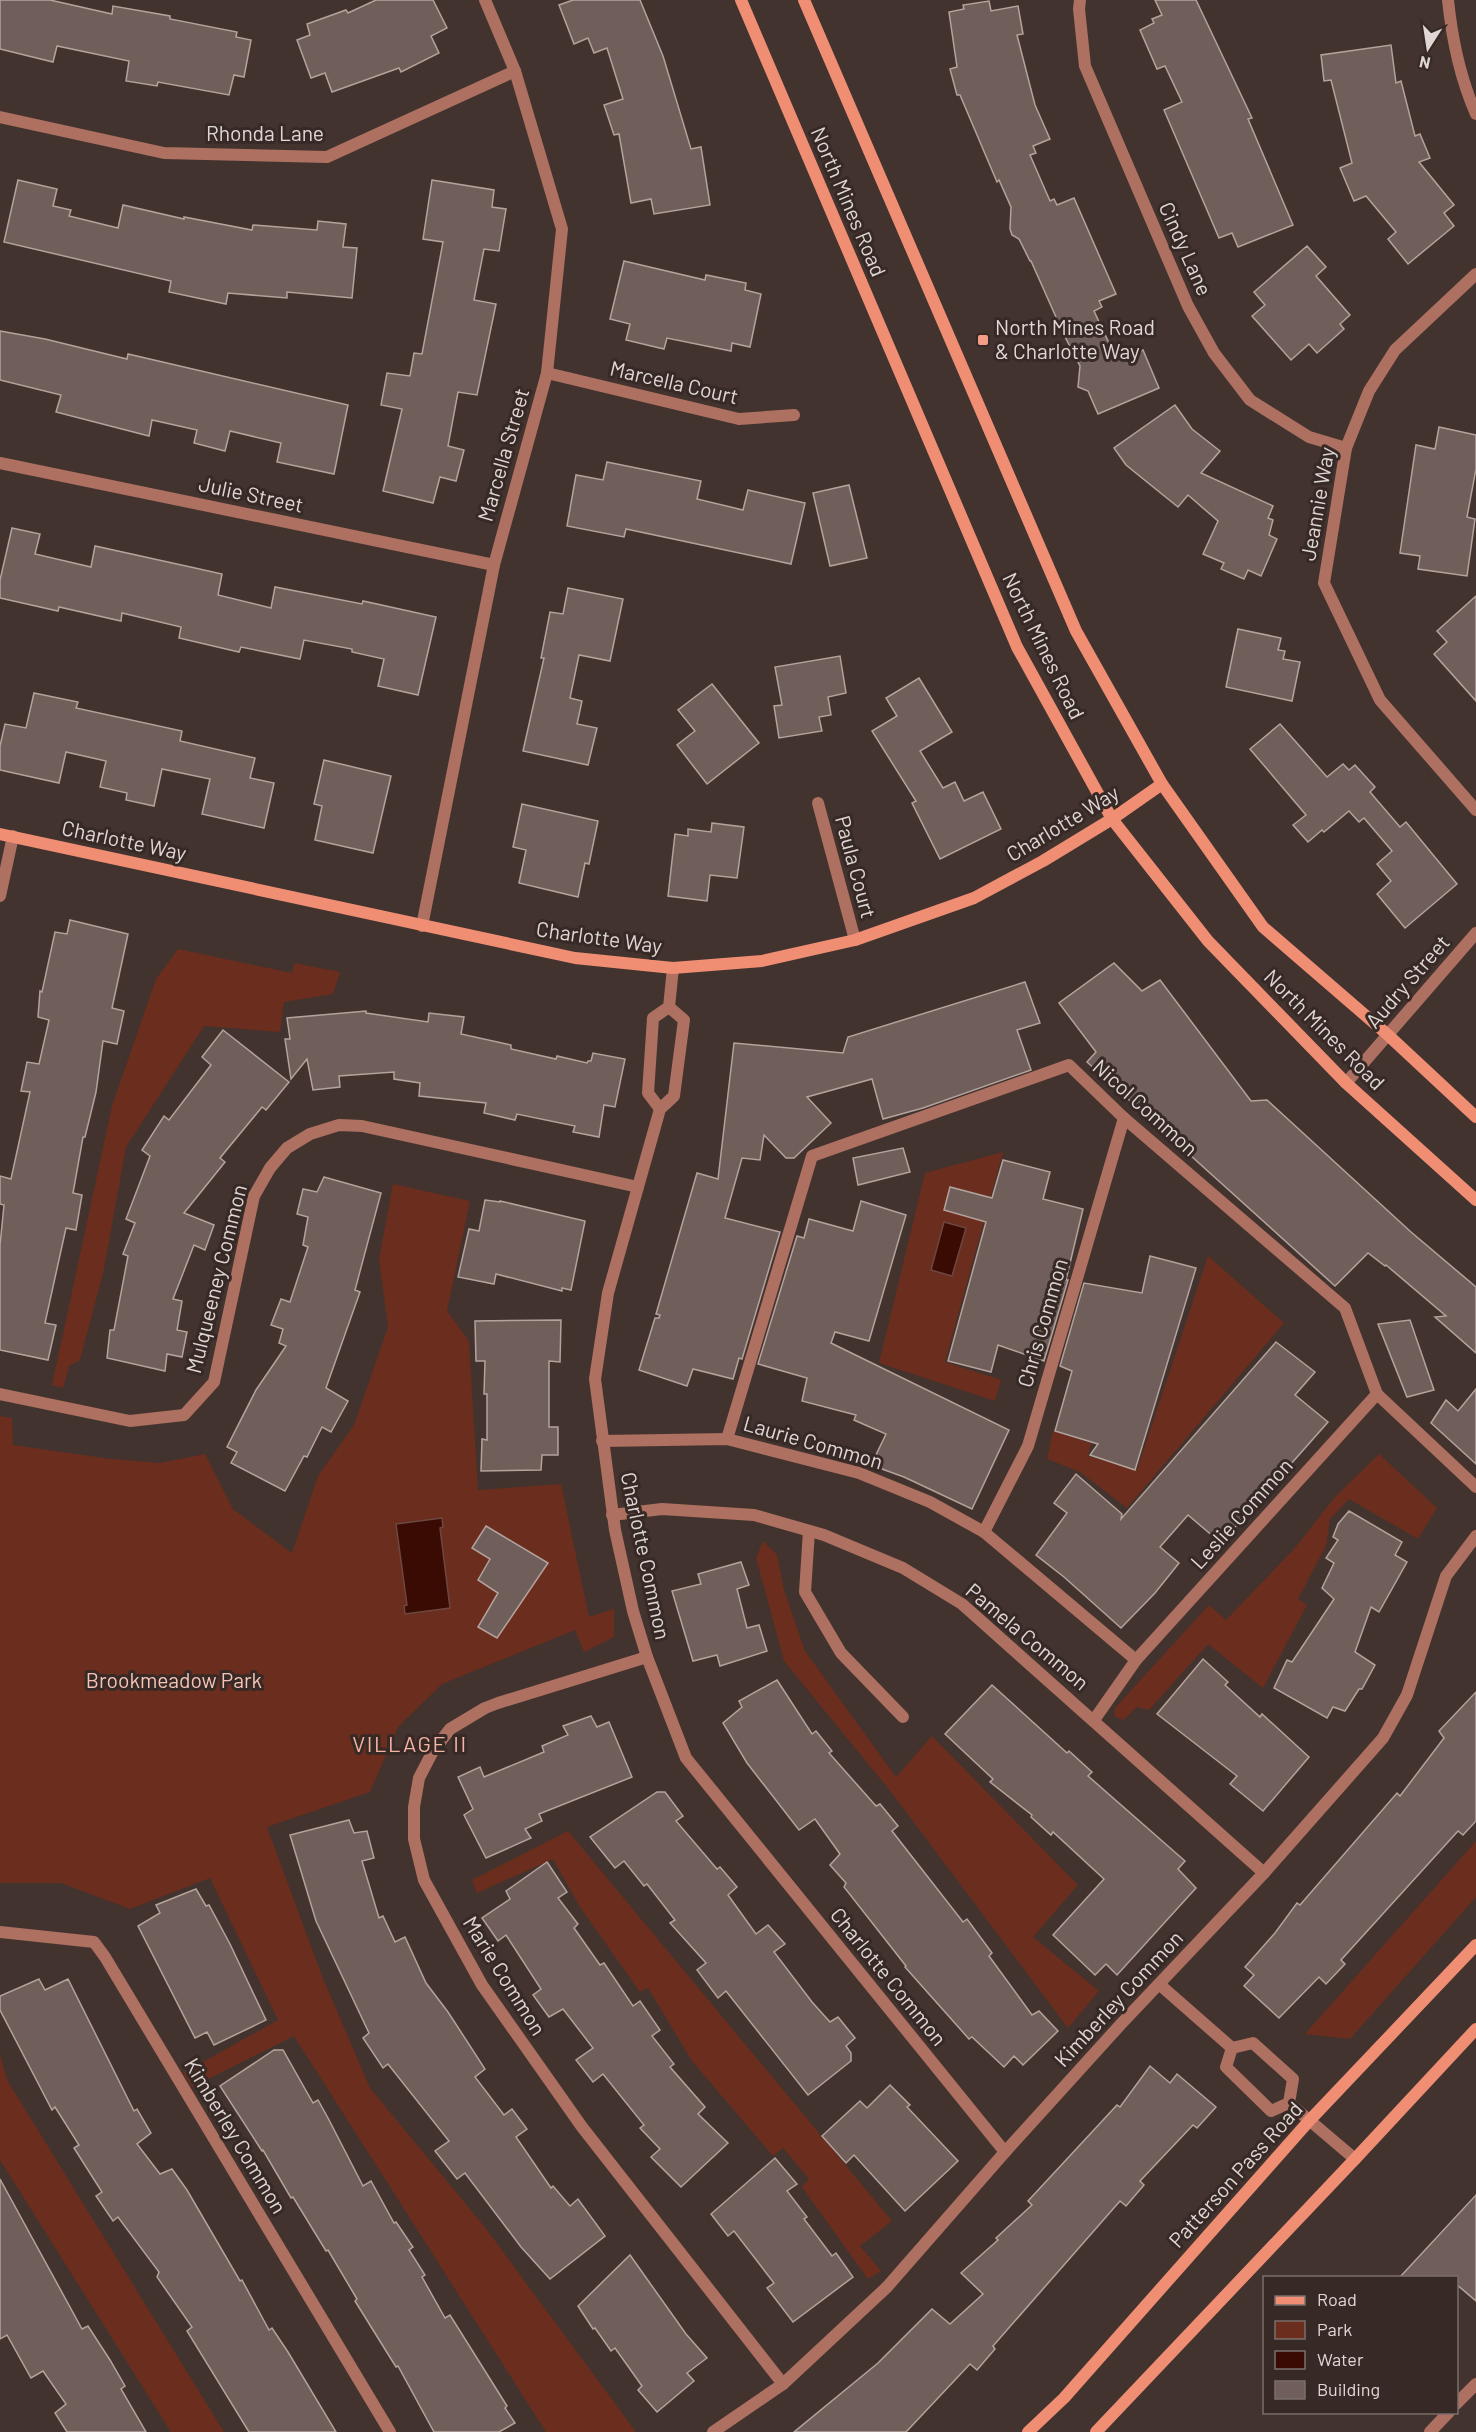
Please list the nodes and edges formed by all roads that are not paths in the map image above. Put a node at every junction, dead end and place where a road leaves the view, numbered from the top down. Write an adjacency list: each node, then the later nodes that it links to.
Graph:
1 (485, 0): 6 (street, Marcella Street)
2 (741, 0): 18 (main road, North Mines Road)
3 (804, 0): 15 (main road, North Mines Road)
4 (1080, 0): 12 (street, Cindy Lane)
5 (1448, 0): 7 (street)
6 (515, 71): 8 (street, Rhonda Lane); 10 (street, Marcella Street)
7 (1476, 114)
8 (0, 117)
9 (1476, 274): 12 (street, Jeannie Way)
10 (547, 374): 11 (street, Marcella Court); 14 (street, Marcella Street)
11 (794, 415)
12 (1346, 448): 17 (street, Jeannie Way)
13 (0, 463): 14 (street, Julie Street)
14 (494, 565): 22 (street, Marcella Street)
15 (1162, 784): 18 (main road, Charlotte Way); 27 (main road, North Mines Road)
16 (818, 803): 24 (street, Paula Court)
17 (1476, 810)
18 (1112, 819): 24 (main road, Charlotte Way); 28 (main road, North Mines Road)
19 (0, 834): 20 (main road, Charlotte Way)
20 (13, 836): 21 (street); 22 (main road, Charlotte Way)
21 (0, 896)
22 (422, 926): 25 (main road, Charlotte Way)
23 (1476, 933): 27 (street, Audry Street)
24 (855, 940): 25 (main road, Charlotte Way)
25 (673, 968): 26 (street)
26 (669, 1007): 29 (street); 29 (street, Charlotte Common)
27 (1388, 1035): 28 (street, Audry Street); 30 (main road, North Mines Road)
28 (1346, 1083): 33 (main road, North Mines Road)
29 (660, 1109): 32 (street, Charlotte Common)
30 (1476, 1117)
31 (1124, 1118): 35 (street, Nicol Common); 36 (street, Nicol Common); 41 (street, Chris Common)
32 (638, 1187): 34 (street, Mulqueeney Common); 37 (street, Charlotte Common)
33 (1476, 1200)
34 (0, 1393)
35 (1377, 1394): 38 (street, Nicol Common); 44 (street, Leslie Common)
36 (727, 1439): 37 (street, Laurie Common); 41 (street, Laurie Common)
37 (602, 1441): 39 (street, Charlotte Common)
38 (1476, 1487)
39 (612, 1515): 40 (street, Pamela Common); 43 (street, Charlotte Common)
40 (809, 1531): 45 (street); 46 (street, Pamela Common)
41 (984, 1532): 44 (street, Laurie Common)
42 (1476, 1536): 47 (street, Kimberley Common)
43 (647, 1657): 55 (street, Charlotte Common); 57 (street, Marie Common)
44 (1136, 1660): 46 (street, Leslie Common)
45 (903, 1717)
46 (1094, 1720): 47 (street, Pamela Common)
47 (1264, 1873): 50 (street, Kimberley Common)
48 (0, 1932): 61 (street, Kimberley Common)
49 (1476, 1945): 54 (main road, Patterson Pass Road)
50 (1159, 1984): 52 (street); 55 (street, Kimberley Common)
51 (1476, 2029): 56 (main road)
52 (1232, 2048): 53 (street); 53 (street)
53 (1289, 2103): 54 (street)
54 (1309, 2121): 56 (street); 63 (main road, Patterson Pass Road)
55 (1005, 2152): 57 (street, Kimberley Common)
56 (1355, 2159): 64 (main road)
57 (783, 2384): 62 (street, Kimberley Common)
58 (1476, 2384): 59 (street)
59 (1458, 2402)
60 (1447, 2414): 65 (street)
61 (390, 2432)
62 (713, 2432)
63 (1028, 2432)
64 (1096, 2432)
65 (1430, 2432)

